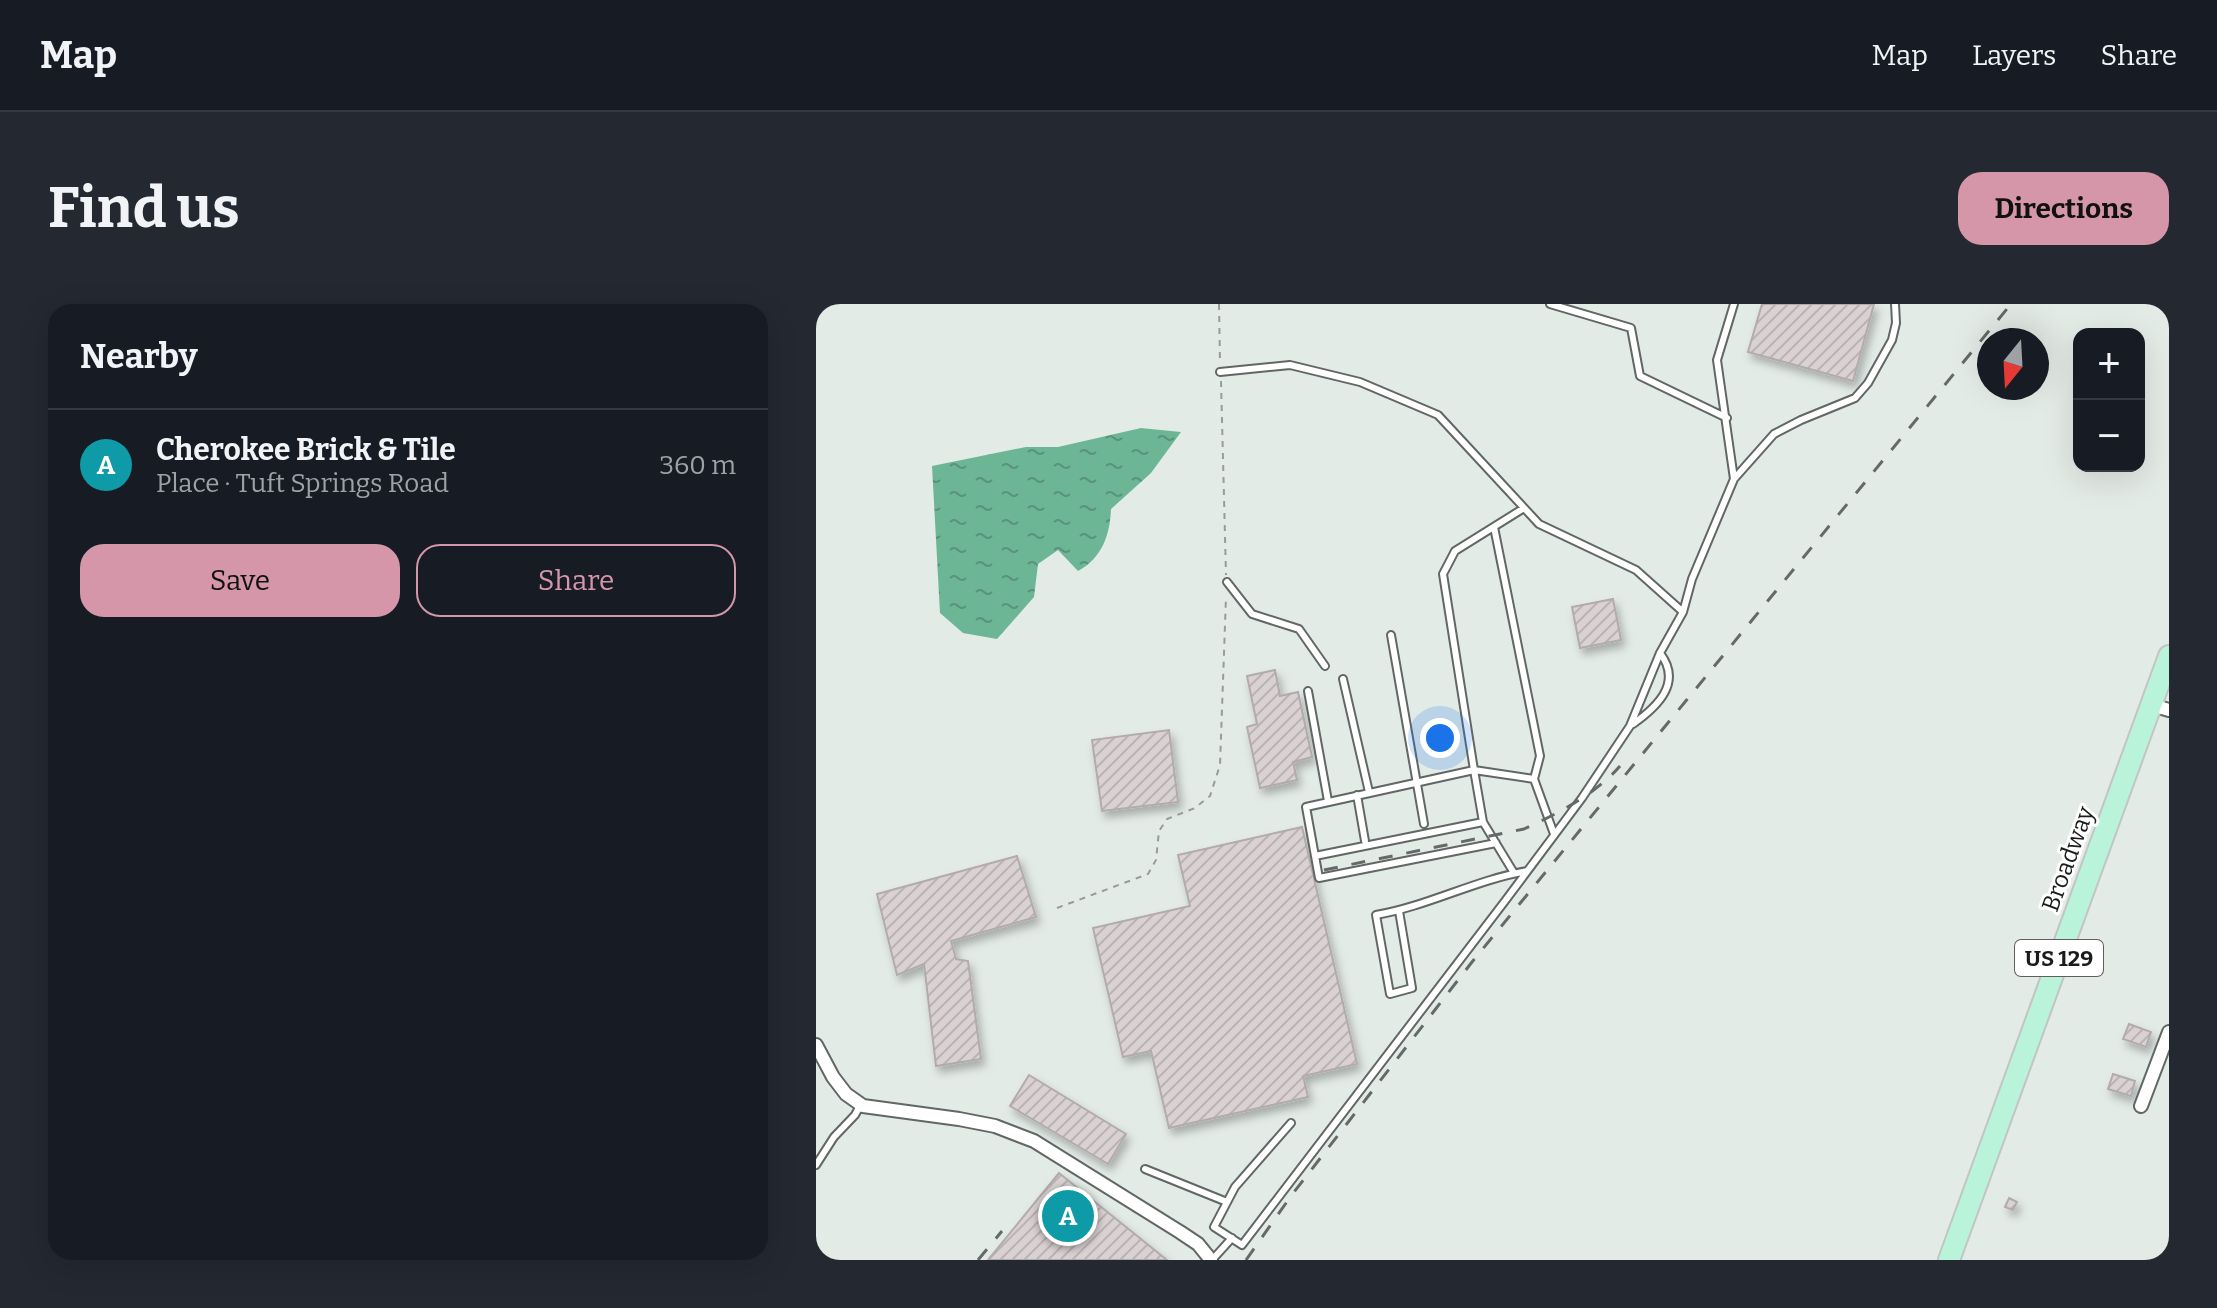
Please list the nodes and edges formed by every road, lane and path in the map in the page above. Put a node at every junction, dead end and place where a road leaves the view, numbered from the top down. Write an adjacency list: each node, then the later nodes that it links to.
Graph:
1 (1219, 304): 5 (path)
2 (1550, 304): 6 (lane)
3 (1734, 304): 6 (lane)
4 (1895, 304): 7 (lane)
5 (1220, 372): 8 (lane); 10 (path)
6 (1727, 418): 7 (lane)
7 (1734, 479): 11 (lane)
8 (1524, 508): 9 (lane); 11 (lane)
9 (1494, 527): 20 (lane); 21 (lane)
10 (1227, 582): 15 (lane); 34 (path)
11 (1683, 612): 13 (lane)
12 (1391, 635): 22 (lane)
13 (1660, 653): 19 (lane); 19 (lane)
14 (2169, 656): 18 (main road, Broadway / US 129)
15 (1325, 666)
16 (1343, 679): 23 (lane)
17 (1308, 691): 25 (lane)
18 (2160, 708): 46 (main road, Broadway / US 129)
19 (1630, 726): 28 (lane)
20 (1474, 770): 21 (lane); 22 (lane); 26 (lane)
21 (1534, 779): 28 (lane)
22 (1416, 782): 23 (lane); 27 (lane)
23 (1369, 792): 24 (lane)
24 (1357, 795): 25 (lane); 29 (lane)
25 (1328, 801): 31 (lane)
26 (1483, 822): 30 (lane); 31 (lane)
27 (1424, 824)
28 (1554, 834): 32 (lane)
29 (1365, 841)
30 (1496, 843): 31 (lane); 33 (lane)
31 (1315, 856)
32 (1527, 871): 33 (lane); 44 (lane)
33 (1514, 873): 35 (lane)
34 (1057, 908)
35 (1399, 911): 35 (lane)
36 (2169, 1032): 39 (street)
37 (816, 1045): 38 (street)
38 (861, 1104): 41 (lane); 45 (street)
39 (2141, 1106)
40 (1291, 1123): 43 (lane)
41 (816, 1165)
42 (1145, 1169): 43 (lane)
43 (1227, 1202): 44 (lane)
44 (1232, 1238): 45 (lane)
45 (1212, 1260)
46 (1949, 1260)

